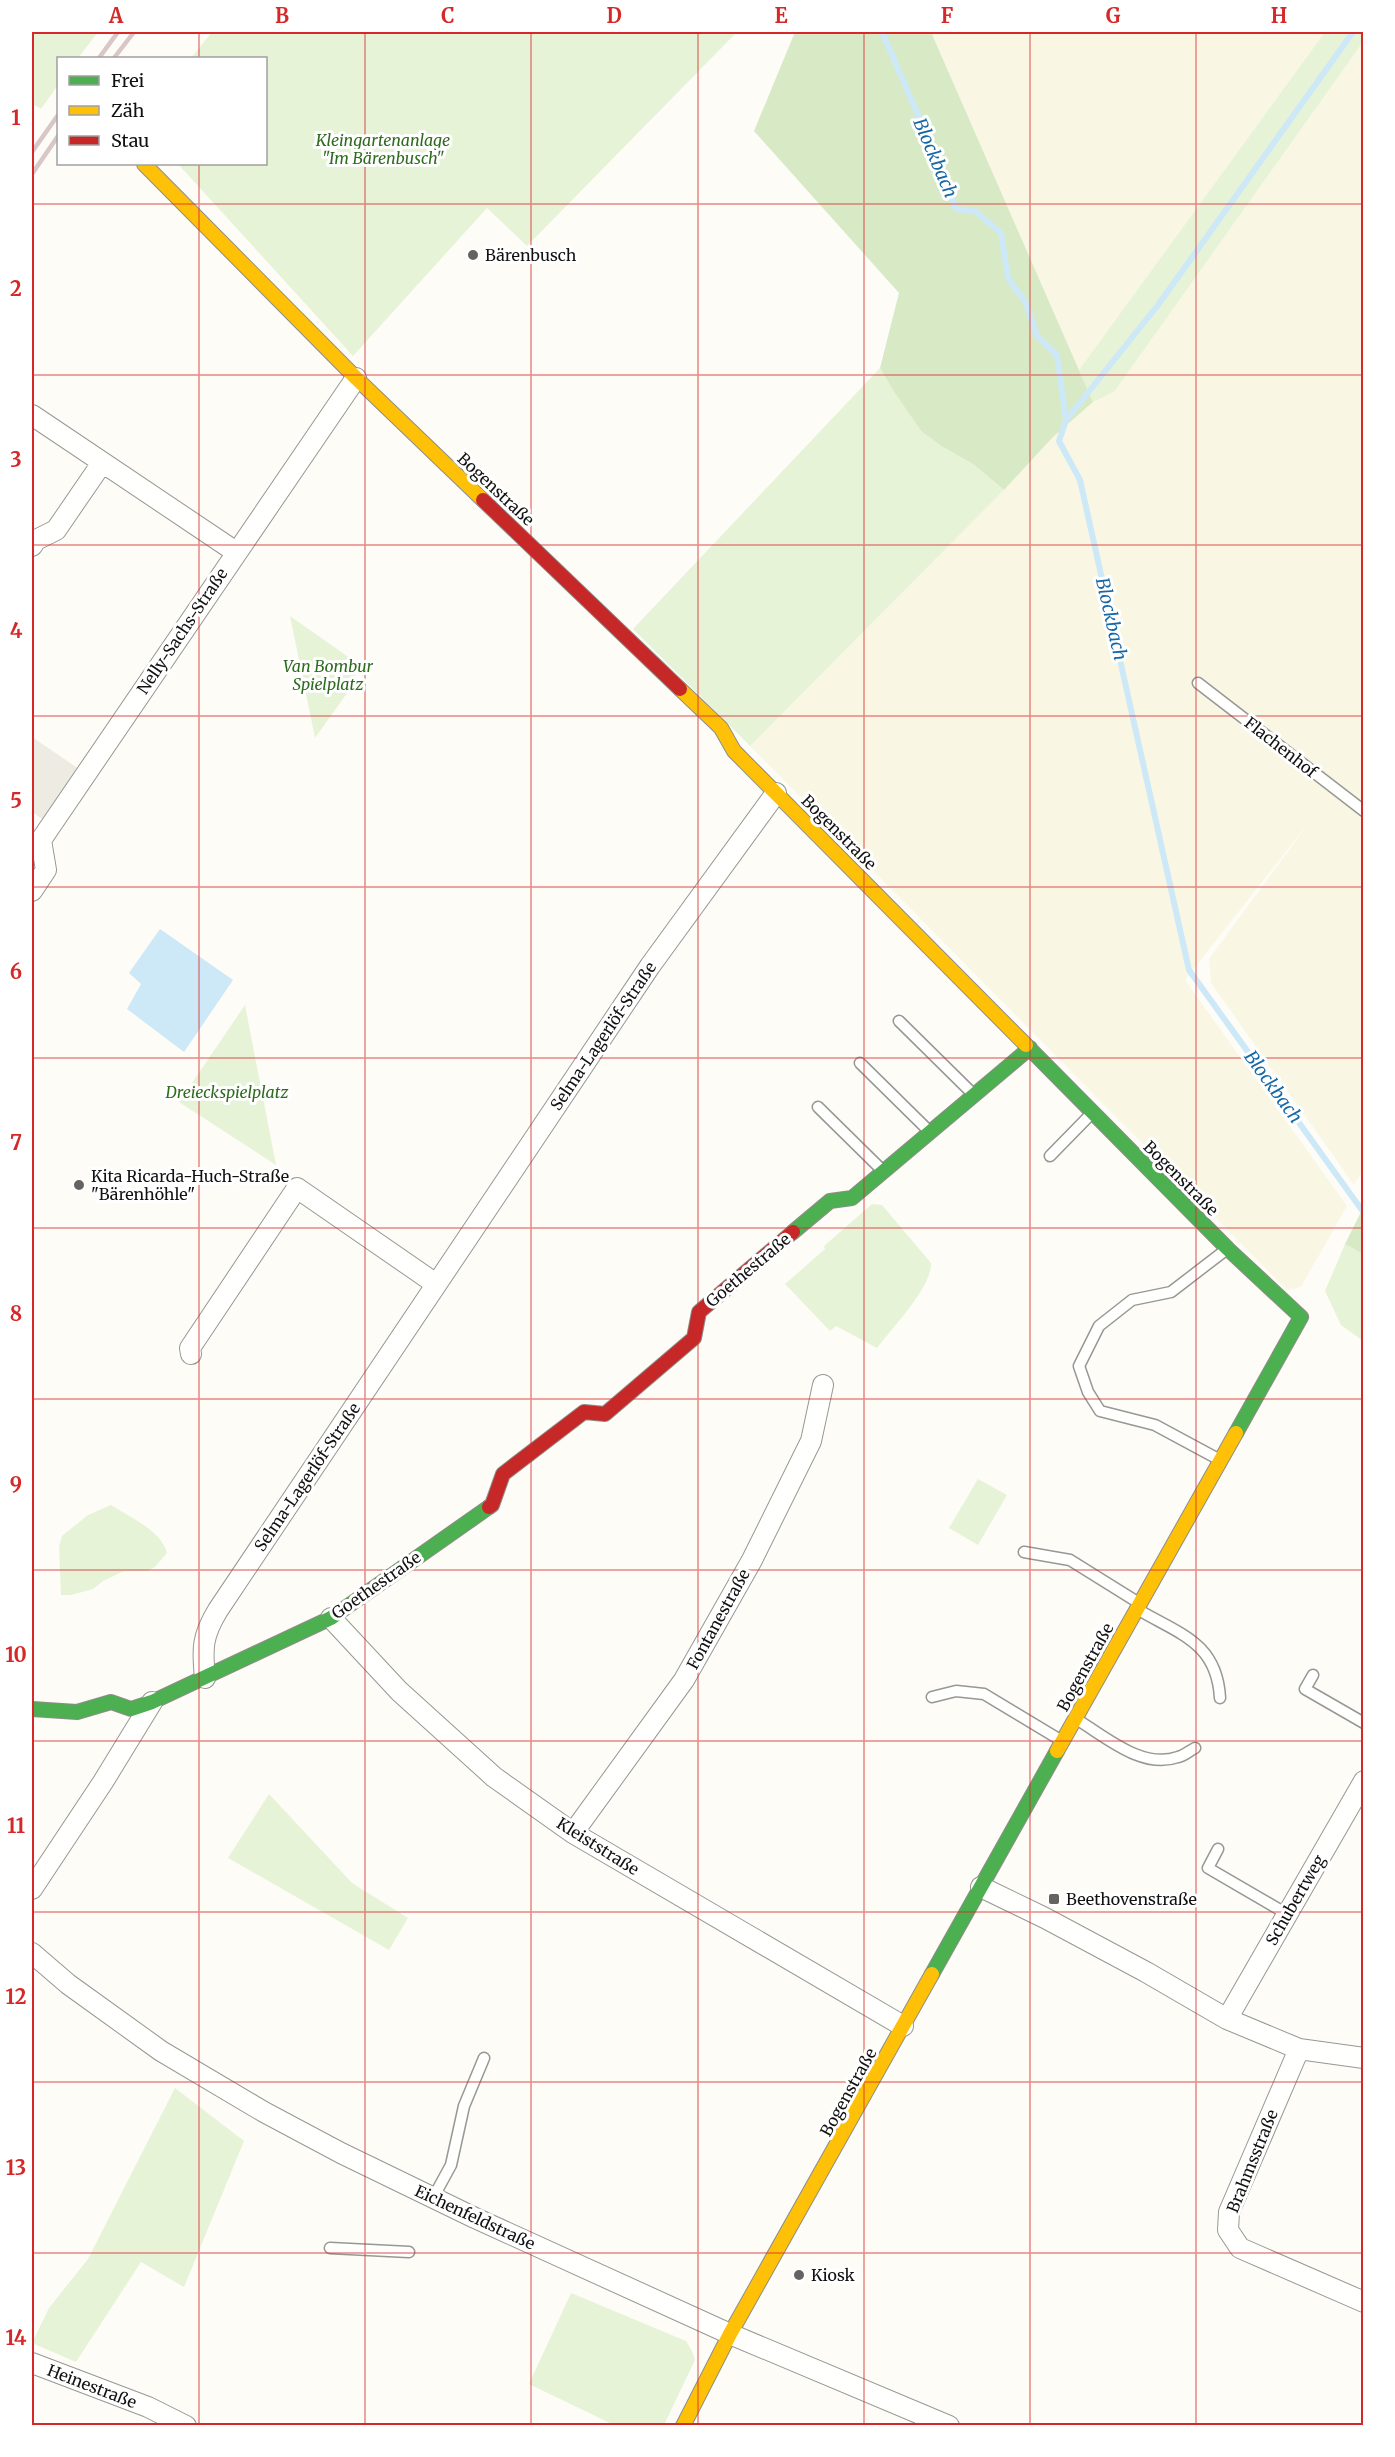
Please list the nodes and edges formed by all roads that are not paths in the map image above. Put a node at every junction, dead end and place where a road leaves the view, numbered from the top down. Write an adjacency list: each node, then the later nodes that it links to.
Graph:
1 (145, 165): 2 (street, Bogenstraße)
2 (356, 378): 6 (street, Nelly-Sachs-Straße); 8 (street, Bogenstraße)
3 (32, 415): 4 (street)
4 (102, 463): 5 (street); 6 (street)
5 (32, 546)
6 (236, 552): 10 (street, Nelly-Sachs-Straße)
7 (1198, 683): 9 (lane, Flachenhof)
8 (776, 793): 12 (street, Bogenstraße); 21 (street, Selma-Lagerlöf-Straße)
9 (1364, 811)
10 (32, 891)
11 (899, 1021): 14 (lane)
12 (1030, 1048): 14 (street, Goethestraße); 16 (street, Bogenstraße)
13 (860, 1063): 17 (lane)
14 (974, 1095): 17 (street, Goethestraße)
15 (818, 1107): 19 (lane)
16 (1093, 1112): 18 (lane); 20 (street, Bogenstraße)
17 (930, 1132): 19 (street, Goethestraße)
18 (1050, 1156)
19 (883, 1171): 27 (street, Goethestraße)
20 (1228, 1249): 24 (street, Bogenstraße); 24 (lane)
21 (436, 1284): 22 (street); 29 (street, Selma-Lagerlöf-Straße)
22 (191, 1354)
23 (823, 1385): 39 (street, Fontanestraße)
24 (1221, 1461): 26 (street, Bogenstraße)
25 (1024, 1552): 26 (lane)
26 (1138, 1606): 31 (lane); 34 (street, Bogenstraße)
27 (330, 1618): 29 (street, Goethestraße); 39 (street, Kleiststraße)
28 (1313, 1675): 35 (lane)
29 (205, 1678): 32 (street, Goethestraße)
30 (932, 1697): 36 (lane)
31 (1220, 1698)
32 (152, 1702): 33 (street, Goethestraße); 42 (street)
33 (32, 1709)
34 (1076, 1719): 36 (street, Bogenstraße); 37 (lane)
35 (1364, 1723)
36 (1062, 1741): 41 (street, Bogenstraße)
37 (1195, 1748)
38 (1364, 1781): 43 (street, Schubertweg)
39 (573, 1833): 46 (street, Kleiststraße)
40 (1218, 1849): 43 (lane)
41 (981, 1887): 45 (street); 46 (street, Bogenstraße)
42 (32, 1889)
43 (1287, 1914): 45 (street, Schubertweg)
44 (32, 1953): 50 (street, Eichenfeldstraße)
45 (1227, 2019): 47 (street)
46 (903, 2026): 54 (street, Bogenstraße)
47 (1299, 2049): 49 (street); 53 (street, Brahmsstraße)
48 (484, 2058): 50 (lane)
49 (1364, 2058)
50 (433, 2198): 54 (street, Eichenfeldstraße)
51 (330, 2248): 52 (lane)
52 (409, 2252)
53 (1364, 2302)
54 (730, 2334): 57 (street, Bogenstraße); 58 (street, Eichenfeldstraße)
55 (32, 2363): 56 (street, Heinestraße)
56 (186, 2426)
57 (682, 2426)
58 (949, 2426)

